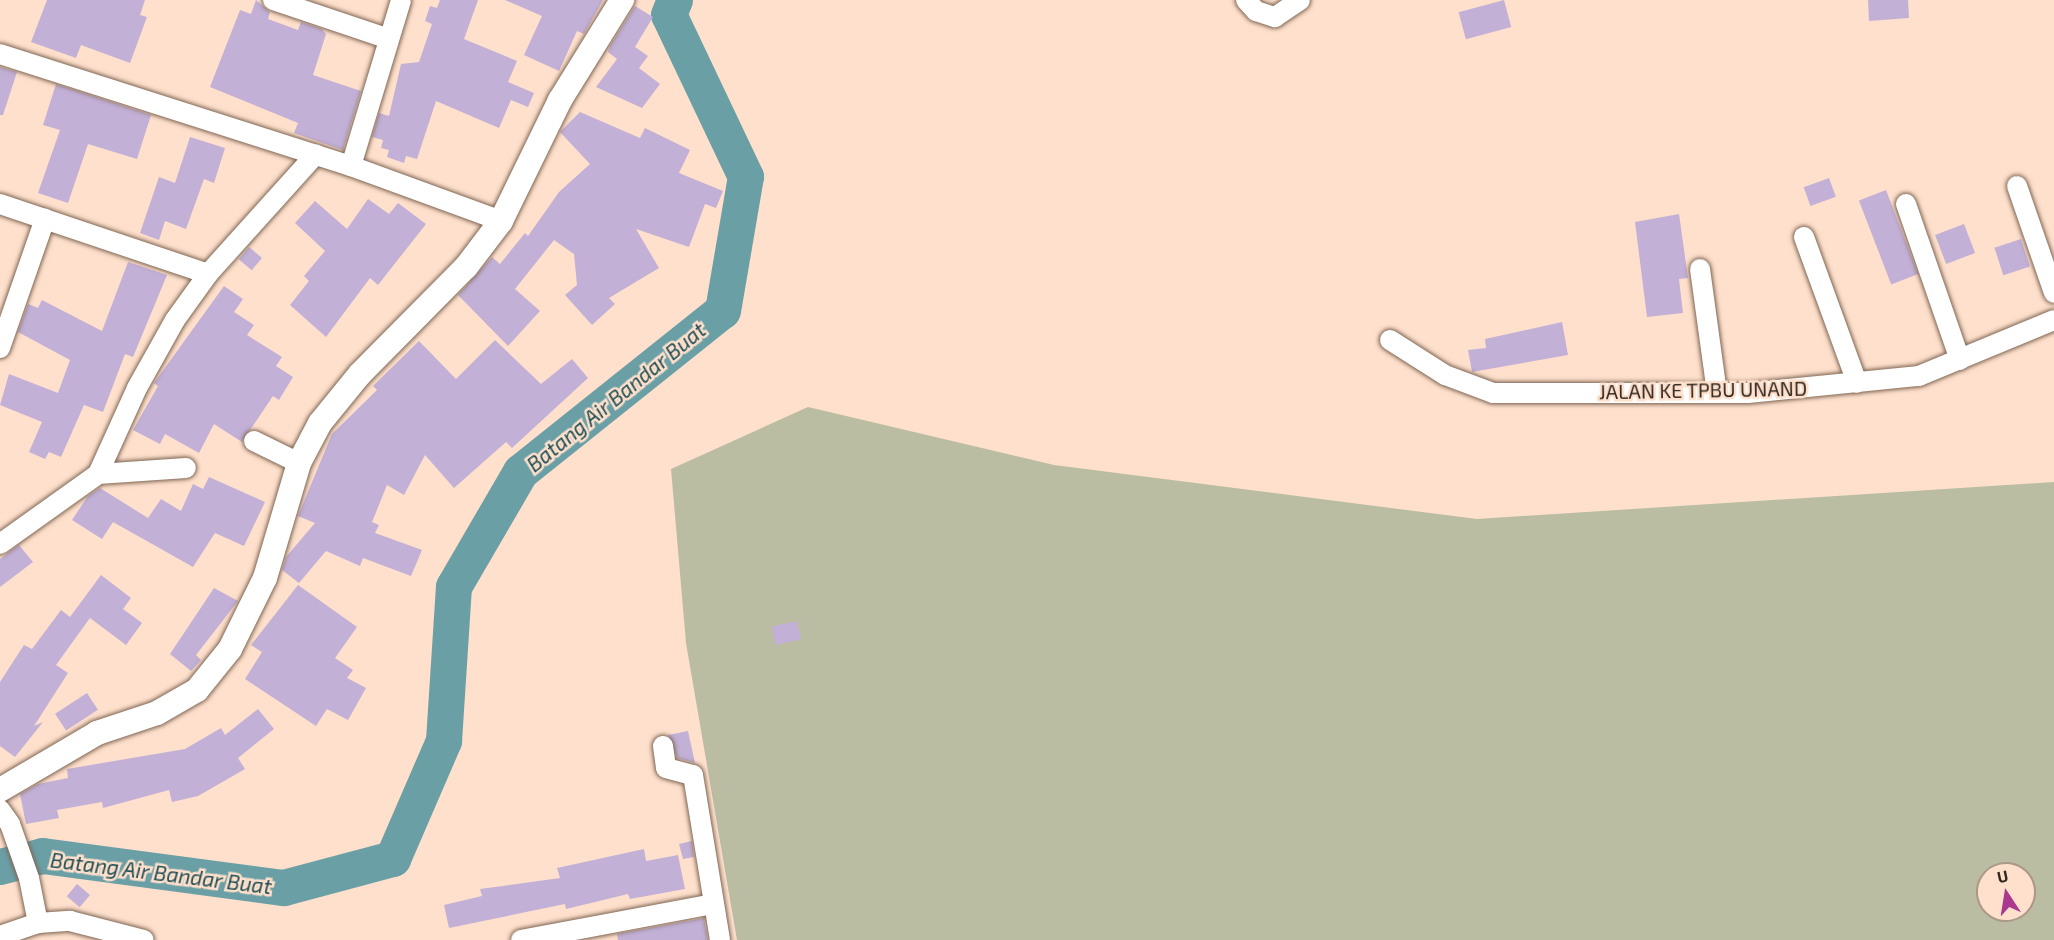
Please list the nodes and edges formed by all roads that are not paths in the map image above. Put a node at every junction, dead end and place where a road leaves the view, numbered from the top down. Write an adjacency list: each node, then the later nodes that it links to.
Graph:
1 (273, 0): 6 (street)
2 (401, 0): 6 (street)
3 (622, 0): 14 (street)
4 (1246, 0): 5 (street)
5 (1300, 0)
6 (389, 39): 9 (street)
7 (0, 54): 8 (street)
8 (316, 154): 9 (street); 17 (street)
9 (351, 166): 14 (street)
10 (2017, 186): 18 (street)
11 (0, 204): 13 (street)
12 (1906, 204): 22 (street)
13 (45, 219): 17 (street); 21 (street)
14 (501, 221): 26 (street)
15 (1804, 237): 23 (street)
16 (1700, 269): 24 (street)
17 (208, 274): 28 (street)
18 (2054, 293)
19 (2054, 320): 22 (street, JALAN KE TPBU UNAND)
20 (1390, 340): 24 (street, JALAN KE TPBU UNAND)
21 (0, 348)
22 (1960, 360): 23 (street, JALAN KE TPBU UNAND)
23 (1857, 383): 24 (street, JALAN KE TPBU UNAND)
24 (1717, 393)
25 (254, 441): 26 (street)
26 (298, 463): 31 (street)
27 (186, 468): 28 (street)
28 (98, 474): 29 (street)
29 (0, 544)
30 (663, 746): 33 (street)
31 (0, 790)
32 (5, 817): 35 (street)
33 (713, 904): 36 (street); 41 (street)
34 (70, 921): 35 (street); 38 (street); 39 (street)
35 (38, 923): 37 (street)
36 (621, 931): 40 (street)
37 (0, 936)
38 (78, 940)
39 (144, 940)
40 (521, 940)
41 (720, 940)

